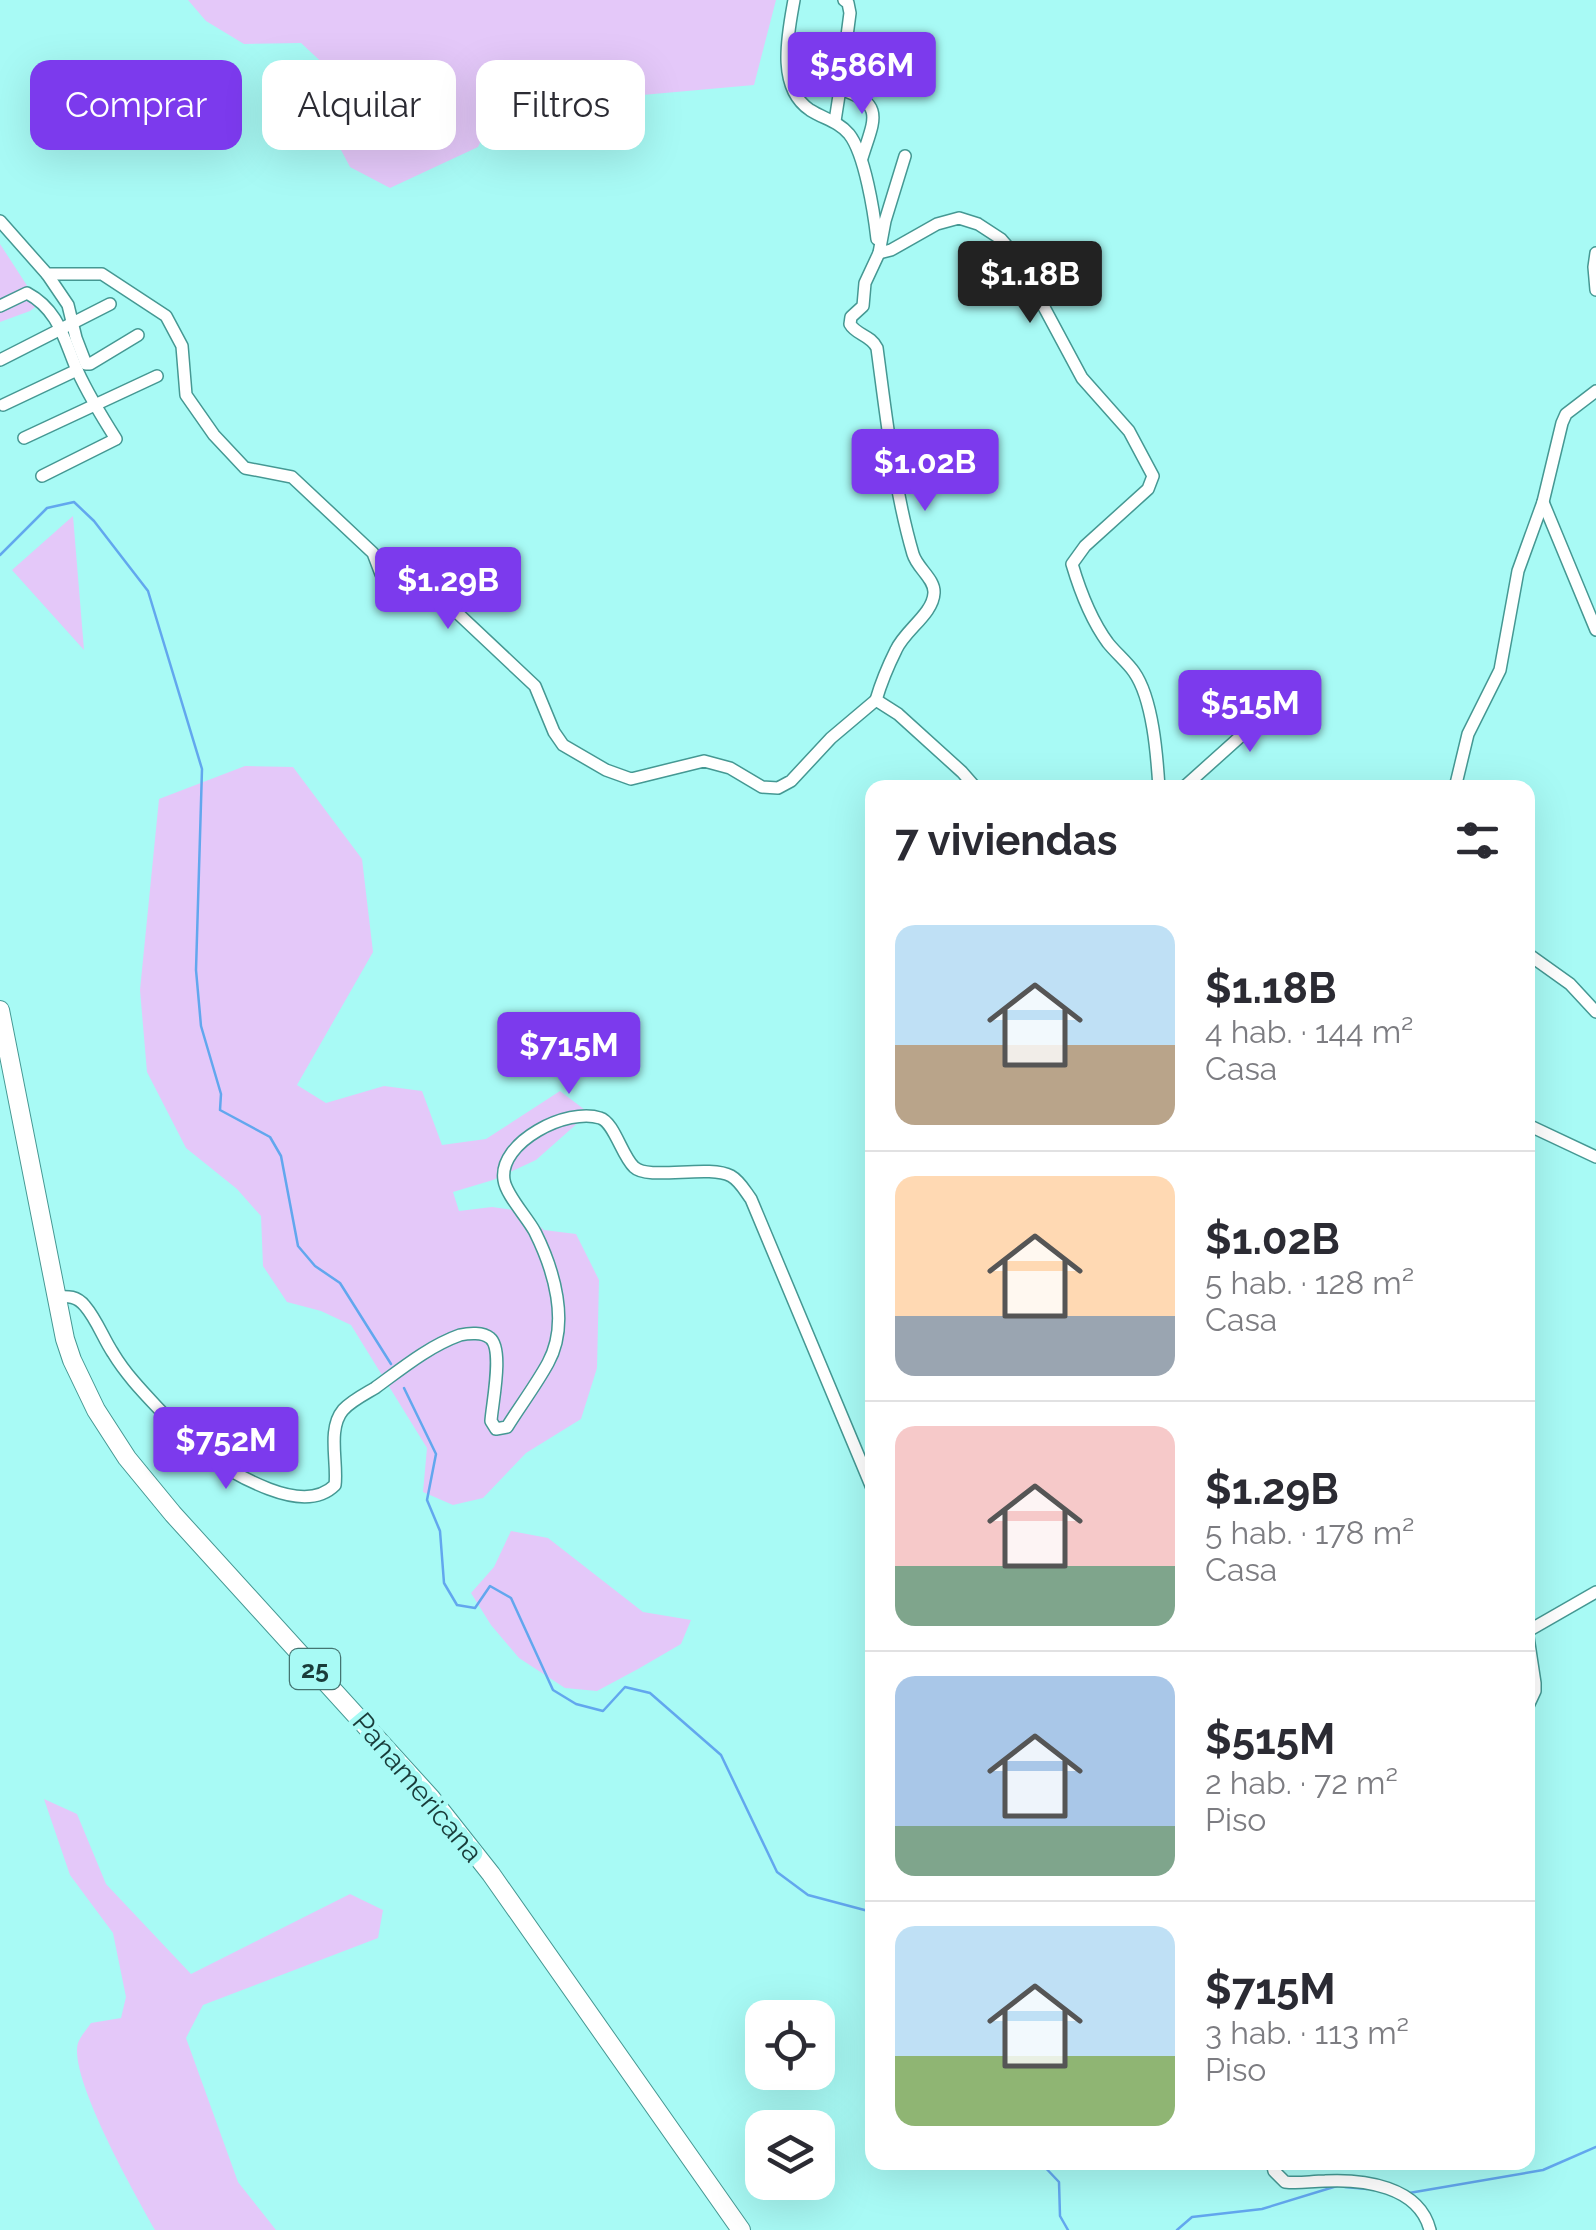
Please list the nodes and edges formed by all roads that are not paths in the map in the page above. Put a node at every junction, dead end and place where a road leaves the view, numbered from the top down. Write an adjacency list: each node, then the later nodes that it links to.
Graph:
1 (794, 0): 4 (street)
2 (844, 0): 3 (street)
3 (840, 89): 4 (street); 6 (street)
4 (835, 121): 6 (street)
5 (905, 156): 8 (street)
6 (862, 158): 8 (street)
7 (0, 221): 10 (street)
8 (879, 253): 27 (street); 29 (street)
9 (1596, 253): 11 (street)
10 (47, 274): 14 (street); 27 (street)
11 (1596, 290)
12 (110, 304): 14 (street)
13 (0, 306): 14 (street)
14 (68, 326): 15 (street); 16 (street); 17 (street)
15 (138, 334)
16 (0, 360)
17 (77, 370): 20 (street); 21 (street)
18 (157, 376): 21 (street)
19 (1596, 391): 24 (street)
20 (2, 405)
21 (96, 406): 22 (street); 23 (street)
22 (24, 438)
23 (42, 476)
24 (1543, 502): 25 (street); 31 (street)
25 (1596, 630)
26 (1290, 692): 30 (street)
27 (876, 700): 28 (street)
28 (969, 780)
29 (1158, 780)
30 (1192, 780)
31 (1456, 780)
32 (1535, 959): 34 (street)
33 (0, 1010): 37 (main road, Panamericana / 25)
34 (1596, 1012)
35 (1535, 1128): 36 (street)
36 (1596, 1157)
37 (57, 1297): 38 (street); 42 (main road, Panamericana / 25)
38 (865, 1471)
39 (1596, 1592): 40 (street)
40 (1535, 1630)
41 (1274, 2170): 43 (street)
42 (741, 2230)
43 (1430, 2230)

